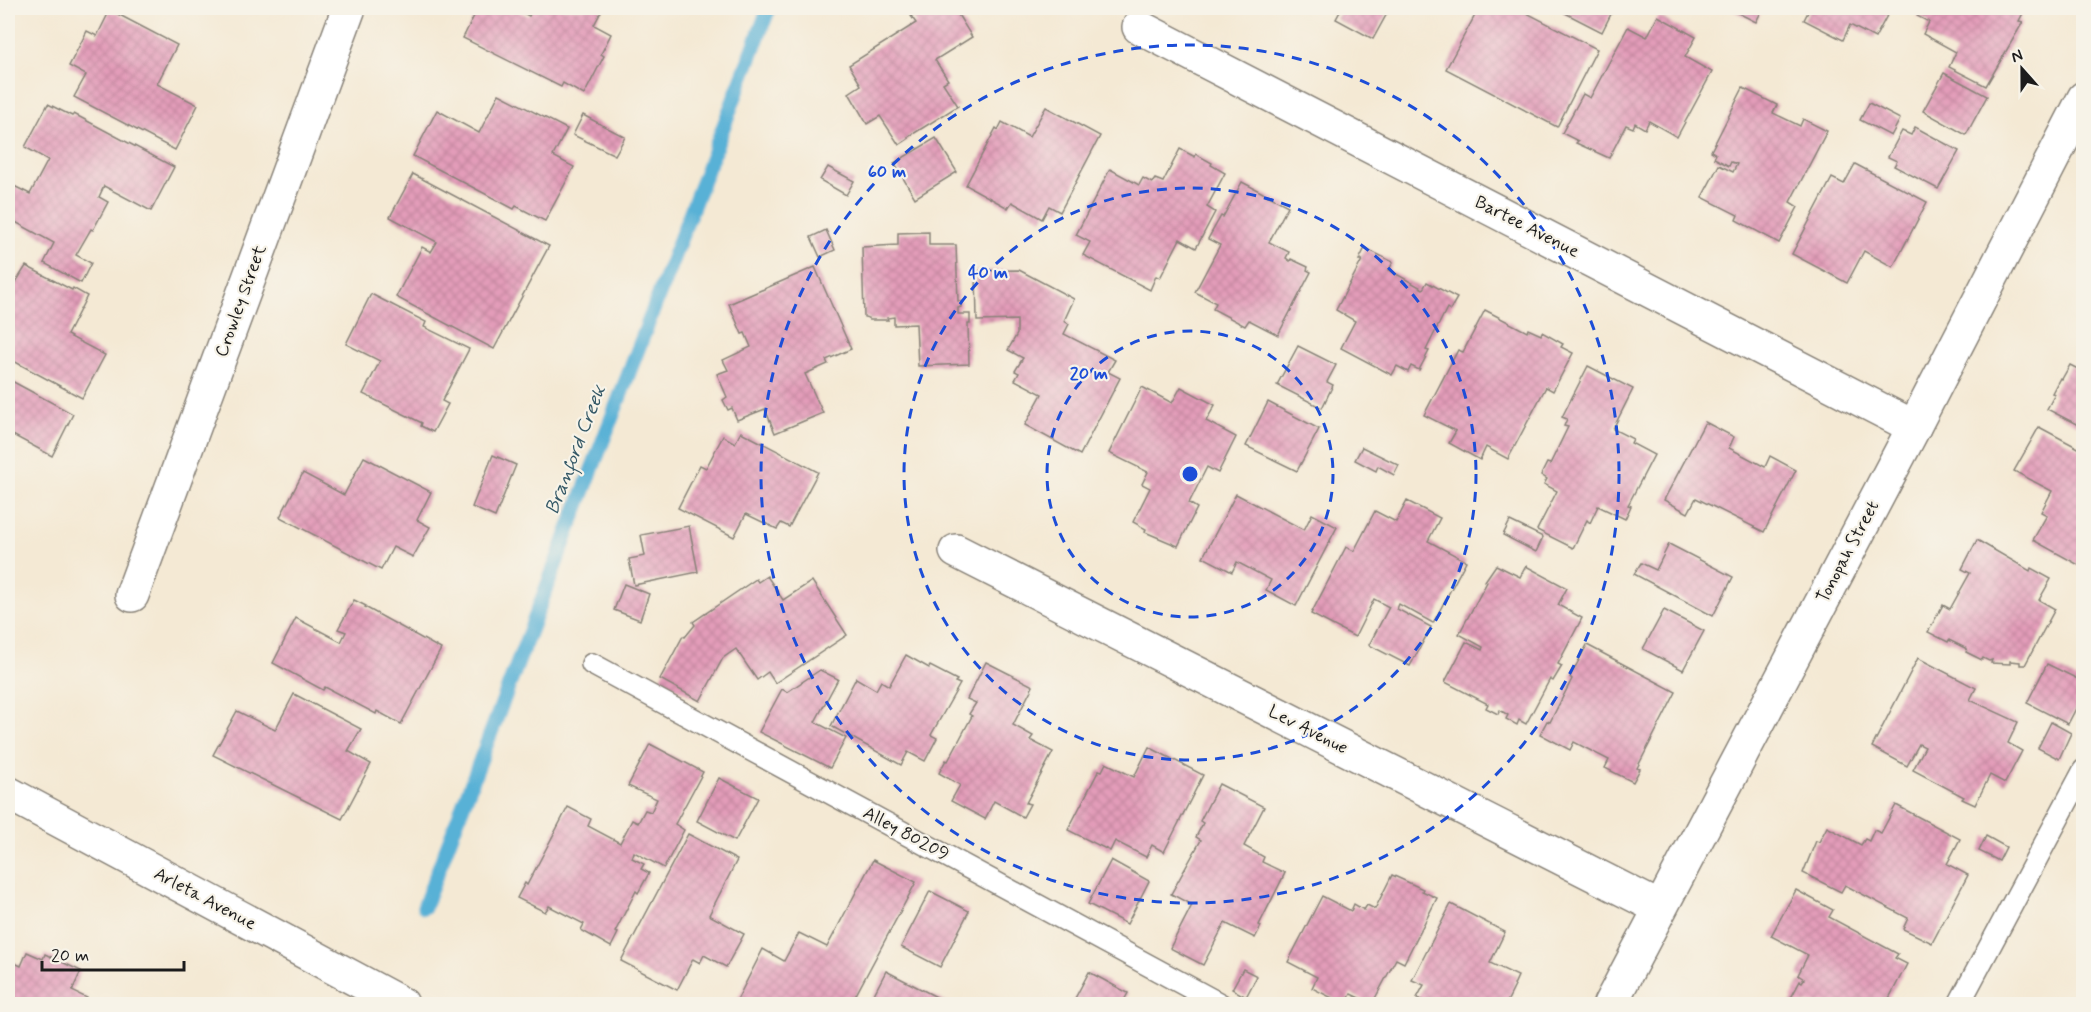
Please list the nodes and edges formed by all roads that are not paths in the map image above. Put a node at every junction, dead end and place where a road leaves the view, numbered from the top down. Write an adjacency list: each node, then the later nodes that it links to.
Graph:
1 (350, 8): 6 (street, Crowley Street)
2 (1140, 27): 4 (street, Bartee Avenue)
3 (2084, 98): 4 (street, Tonopah Street)
4 (1914, 427): 10 (street, Tonopah Street)
5 (956, 551): 10 (street, Lev Avenue)
6 (132, 595)
7 (592, 664): 12 (lane, Alley 80209)
8 (2084, 770): 14 (lane)
9 (8, 793): 11 (street, Arleta Avenue)
10 (1660, 908): 13 (street, Tonopah Street)
11 (383, 1000)
12 (1220, 1005)
13 (1610, 1005)
14 (1959, 1005)

